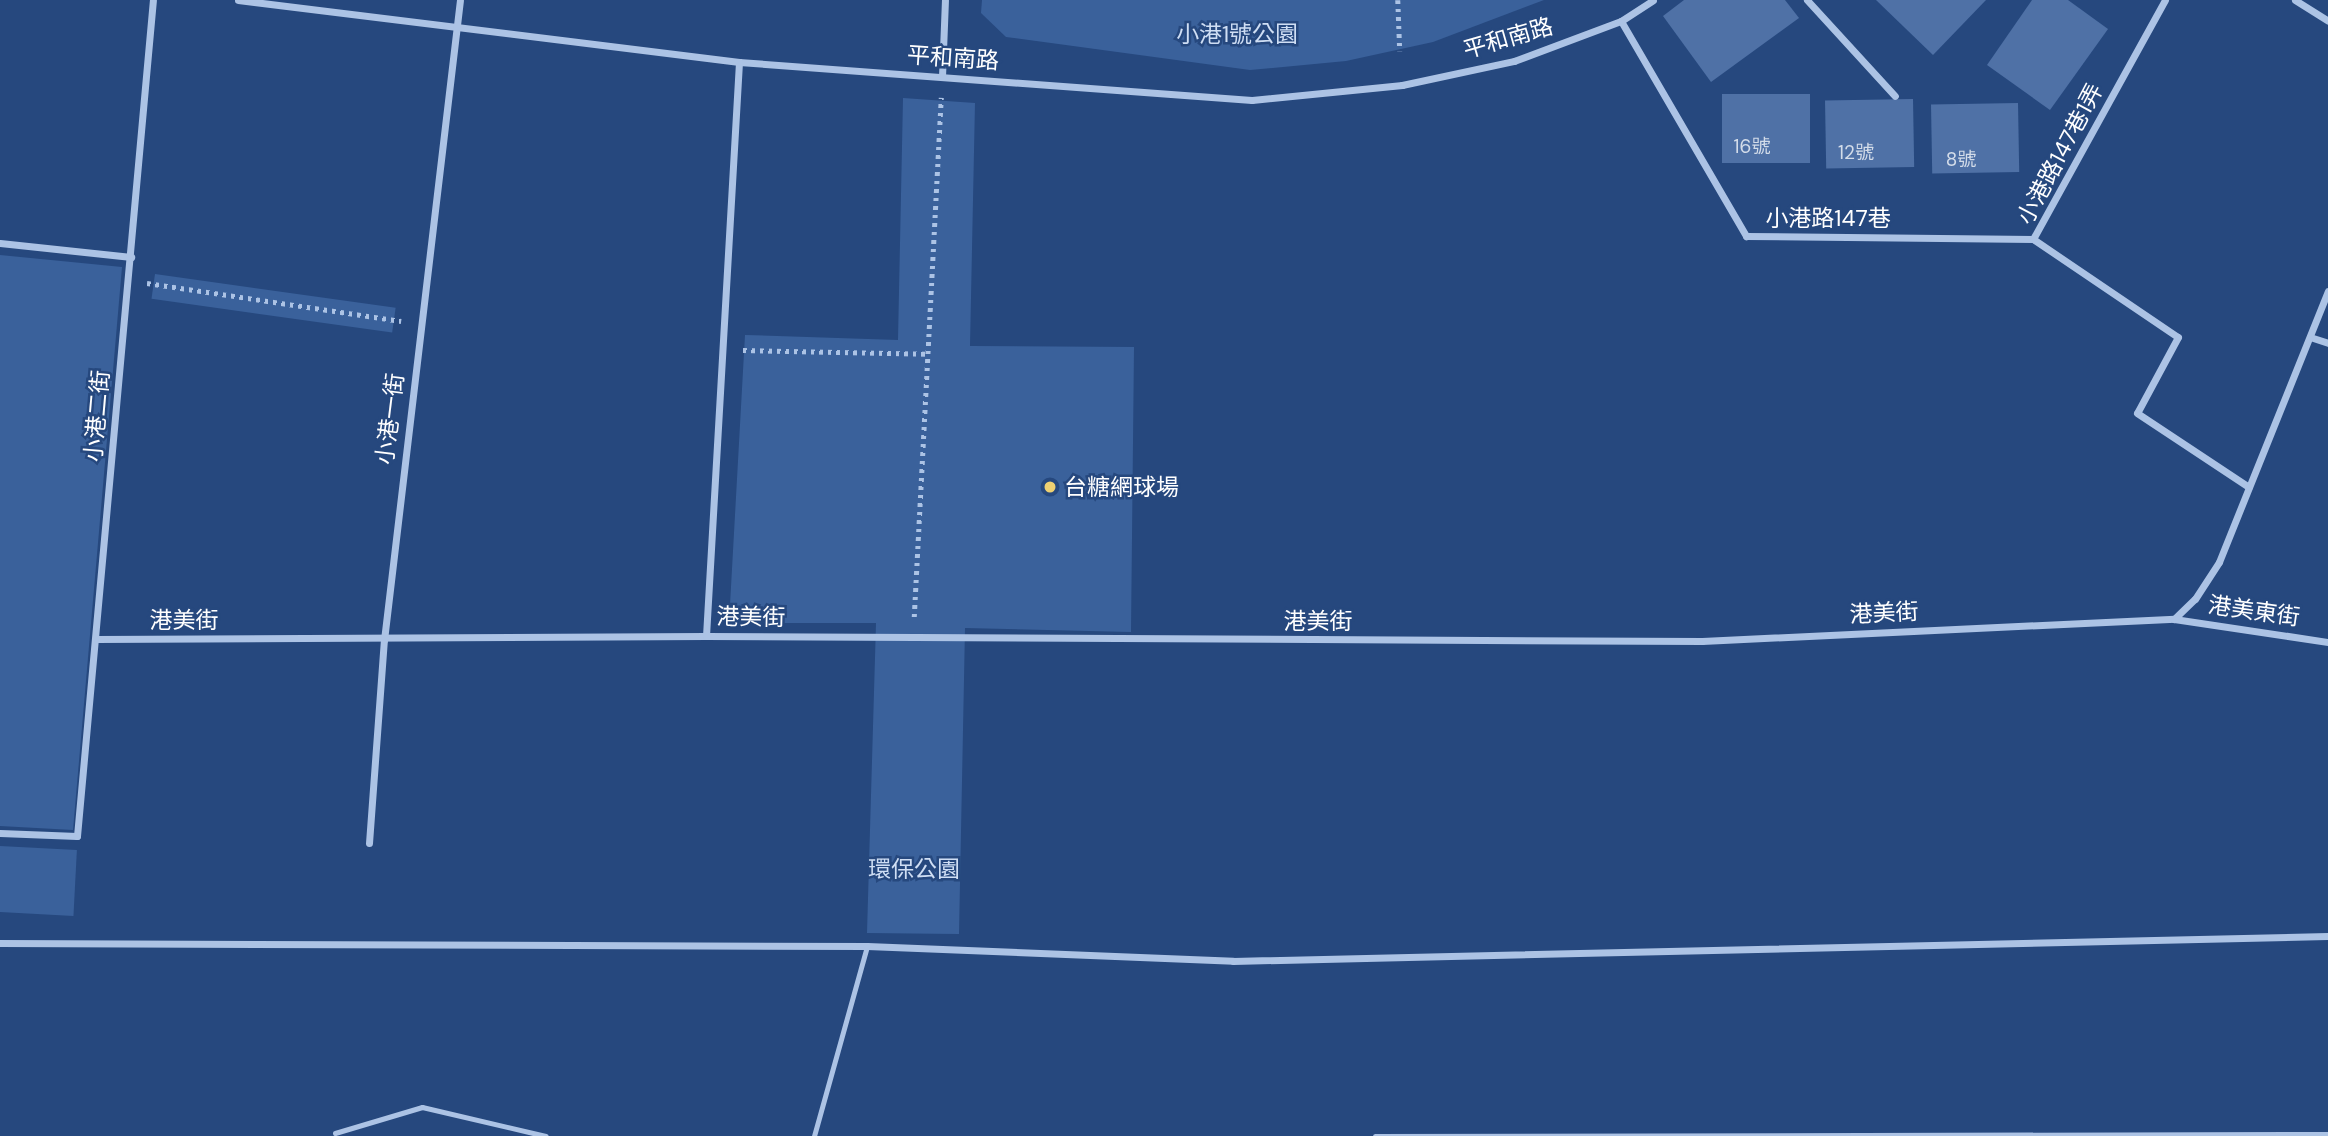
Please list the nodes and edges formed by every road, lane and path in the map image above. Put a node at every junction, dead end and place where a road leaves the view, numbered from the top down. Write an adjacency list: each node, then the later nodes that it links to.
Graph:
1 (153, 0): 19 (street, 小港二街)
2 (238, 0): 12 (street, 平和南路)
3 (460, 0): 12 (street, 小港一街)
4 (945, 0): 15 (street)
5 (1398, 0): 13 (path)
6 (1653, 0): 10 (street, 平和南路)
7 (1807, 0): 16 (street)
8 (2165, 0): 17 (street, 小港路147巷1弄)
9 (2295, 0): 11 (street)
10 (1620, 21): 15 (street, 平和南路); 17 (street, 小港路147巷)
11 (2328, 21)
12 (454, 28): 14 (street, 平和南路); 22 (street, 小港一街)
13 (1400, 51)
14 (738, 62): 15 (street, 平和南路); 25 (street)
15 (942, 77): 26 (path)
16 (1895, 96)
17 (2033, 239): 27 (street, 小港路147巷1弄)
18 (0, 243): 19 (street)
19 (131, 257): 20 (street, 小港二街)
20 (129, 281): 22 (path); 31 (street, 小港二街)
21 (2328, 291): 23 (street)
22 (420, 324): 32 (street, 小港一街)
23 (2313, 338): 24 (street); 27 (street)
24 (2328, 343)
25 (722, 350): 26 (path); 29 (street)
26 (928, 354): 30 (path)
27 (2249, 487): 28 (street)
28 (2174, 619): 30 (street, 港美街); 33 (street, 港美東街)
29 (706, 636): 30 (street, 港美街); 32 (street, 港美街)
30 (912, 638)
31 (96, 639): 32 (street, 港美街); 34 (street, 小港二街)
32 (384, 640): 35 (street, 小港一街)
33 (2328, 642)
34 (0, 833)
35 (369, 843)
36 (2328, 936): 38 (street)
37 (0, 943): 38 (street)
38 (867, 946): 43 (lane)
39 (335, 1133): 42 (lane)
40 (2291, 1134): 41 (lane); 44 (lane)
41 (2328, 1134)
42 (546, 1136)
43 (814, 1136)
44 (1374, 1136)

